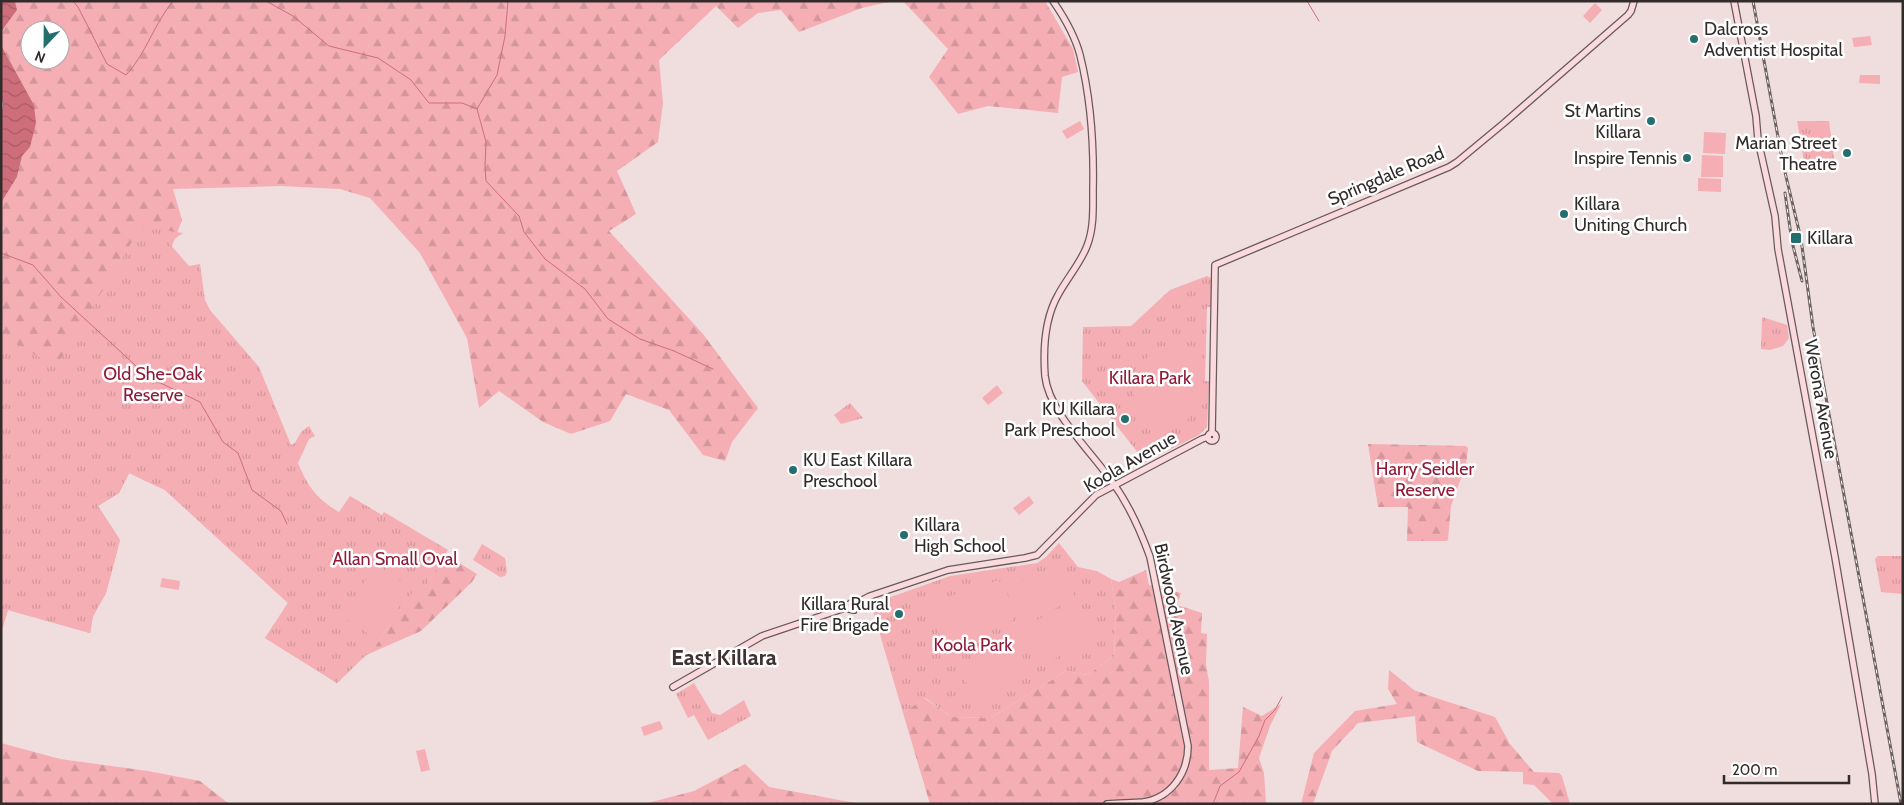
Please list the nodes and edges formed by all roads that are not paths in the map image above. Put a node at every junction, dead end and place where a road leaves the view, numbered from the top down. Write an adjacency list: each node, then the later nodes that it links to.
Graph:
1 (1053, 1): 5 (main road, Birdwood Avenue)
2 (1634, 1): 4 (main road, Springdale Road)
3 (1734, 1): 10 (main road, Werona Avenue)
4 (1210, 435): 5 (main road, Koola Avenue)
5 (1115, 485): 6 (main road, Koola Avenue); 7 (main road, Birdwood Avenue)
6 (673, 687)
7 (1176, 692): 8 (main road); 9 (main road)
8 (1107, 804)
9 (1152, 804)
10 (1875, 804)

